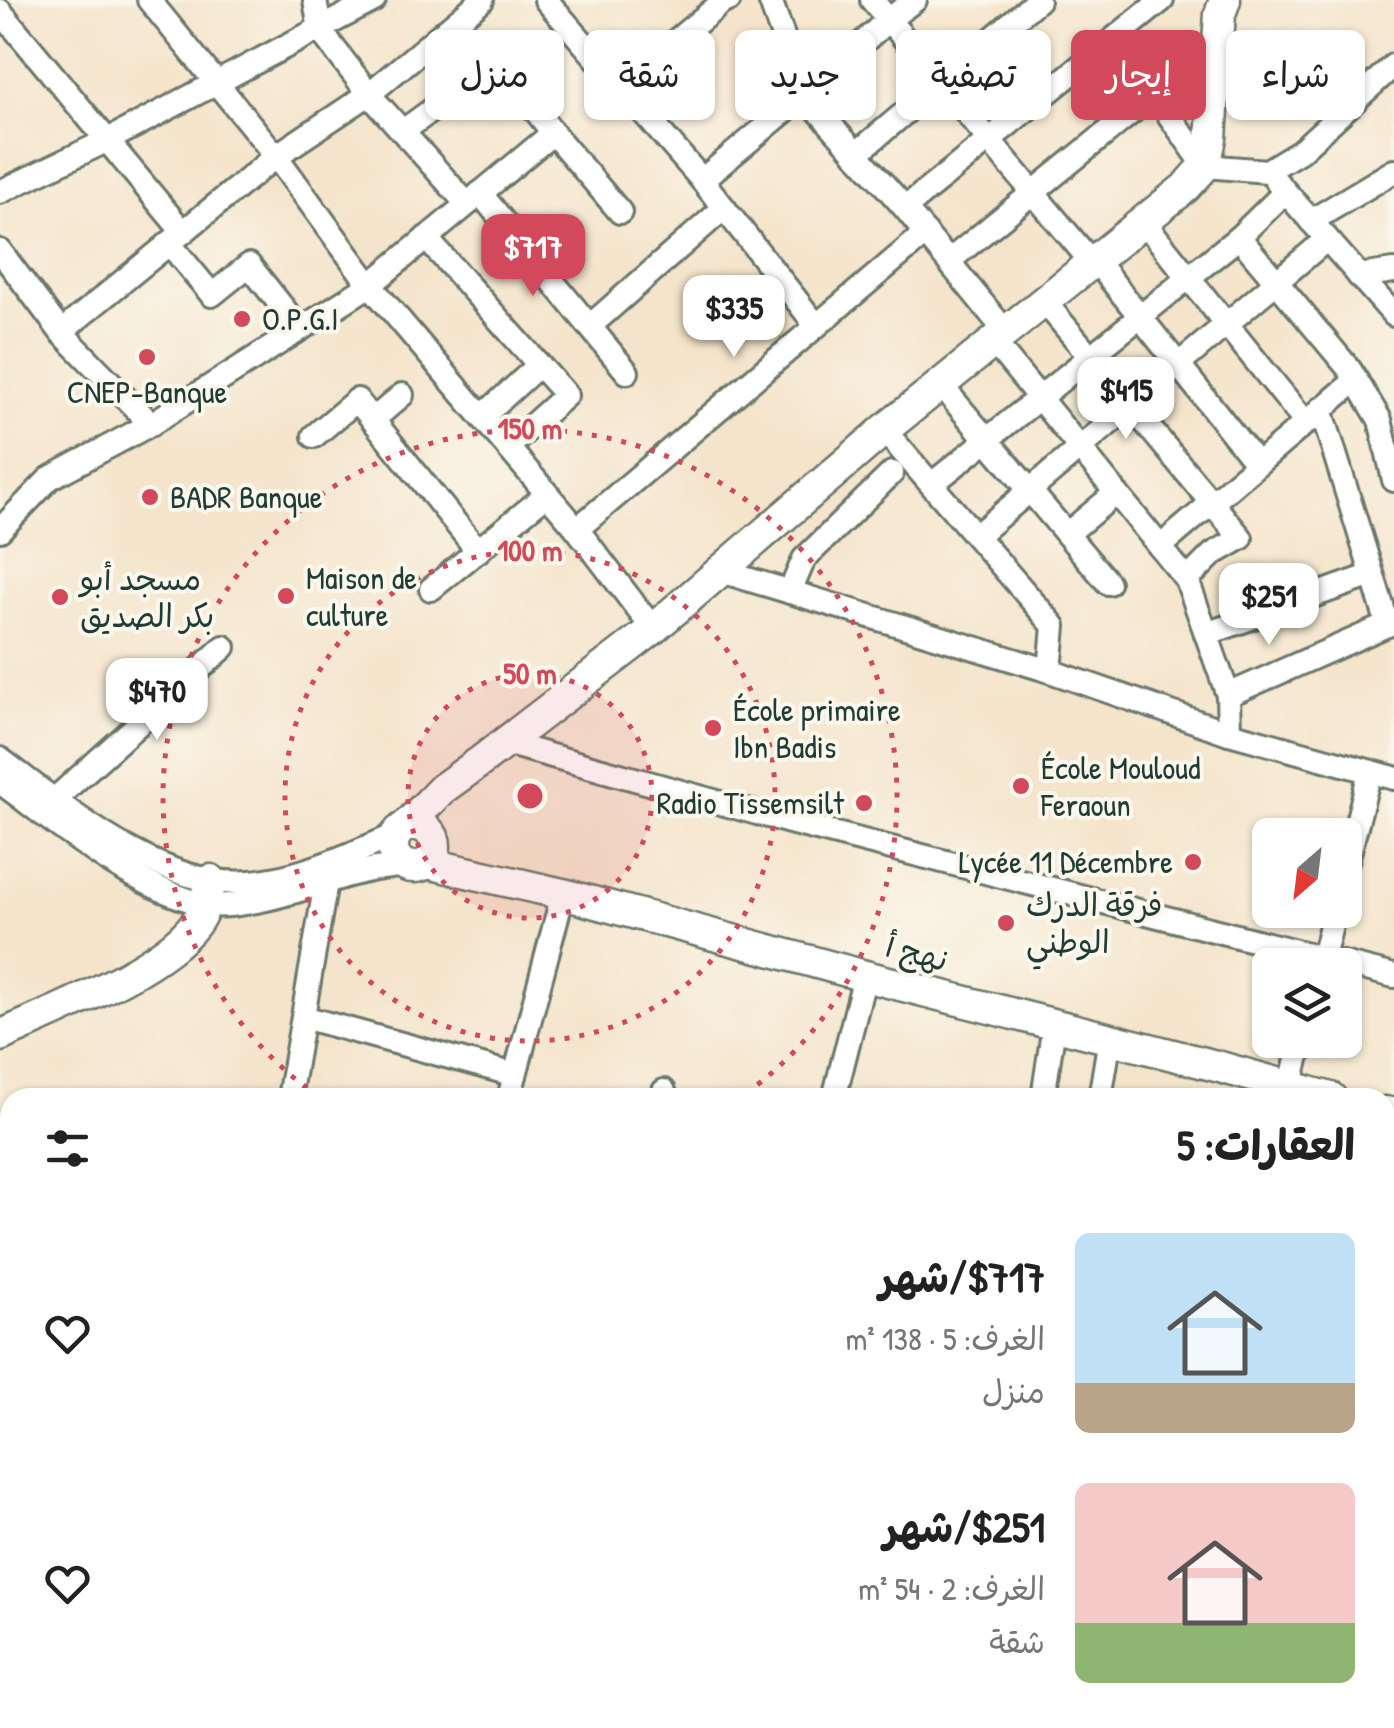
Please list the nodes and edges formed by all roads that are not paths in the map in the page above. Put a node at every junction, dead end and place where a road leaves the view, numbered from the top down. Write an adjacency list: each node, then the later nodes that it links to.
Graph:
1 (149, 0): 25 (street)
2 (314, 0): 15 (street)
3 (374, 0): 15 (street)
4 (482, 0): 26 (street)
5 (546, 0): 22 (street)
6 (729, 0): 16 (street)
7 (770, 0): 17 (street)
8 (872, 0): 14 (street)
9 (916, 0): 14 (street)
10 (1038, 0): 19 (street)
11 (1162, 0): 20 (street)
12 (1225, 0): 40 (main road)
13 (0, 11): 36 (street)
14 (888, 20): 18 (street); 21 (street)
15 (320, 30): 25 (street); 26 (street)
16 (689, 30)
17 (781, 30)
18 (896, 30)
19 (1002, 30)
20 (1125, 30)
21 (876, 31)
22 (584, 44)
23 (1394, 65): 41 (street)
24 (1071, 75): 37 (street)
25 (218, 83): 36 (street); 39 (street)
26 (369, 94): 34 (street); 39 (street)
27 (896, 119): 38 (street)
28 (650, 120): 43 (street)
29 (775, 120): 43 (street)
30 (826, 120): 38 (street)
31 (972, 120): 37 (street)
32 (1123, 120): 46 (street)
33 (1173, 120): 40 (street)
34 (403, 132): 35 (street); 47 (street)
35 (553, 133): 47 (street); 50 (street)
36 (106, 141): 44 (street); 55 (street)
37 (990, 141): 46 (street); 49 (street)
38 (856, 154): 49 (street)
39 (276, 156): 55 (street); 64 (street)
40 (1206, 166): 41 (street); 51 (main road)
41 (1267, 171): 45 (street)
42 (1394, 171): 52 (street)
43 (702, 180): 48 (street)
44 (0, 192)
45 (1286, 192): 52 (street); 54 (street)
46 (1033, 194): 58 (street); 59 (street)
47 (474, 198): 56 (street); 70 (street)
48 (724, 208): 69 (street); 70 (street)
49 (905, 208): 53 (street)
50 (620, 212)
51 (1144, 222): 59 (main road); 62 (street)
52 (1319, 230): 61 (street); 63 (street)
53 (926, 233): 58 (street); 69 (street)
54 (1239, 237): 62 (street); 63 (street)
55 (176, 238): 71 (street); 72 (street)
56 (426, 238): 64 (street); 75 (street)
57 (0, 251): 72 (street)
58 (948, 261): 73 (street)
59 (1094, 262): 65 (main road); 67 (street)
60 (1394, 271): 61 (street)
61 (1359, 276): 66 (street)
62 (1188, 277): 67 (street); 68 (street)
63 (1276, 282): 68 (street); 78 (street)
64 (370, 285): 71 (street); 84 (street)
65 (1044, 301): 73 (main road); 74 (street)
66 (1394, 315)
67 (1140, 316): 74 (street); 76 (street)
68 (1226, 324): 76 (street); 83 (street)
69 (816, 325): 100 (street)
70 (590, 326): 77 (street)
71 (300, 329): 86 (street)
72 (61, 332): 86 (street)
73 (999, 336): 79 (main road); 81 (street)
74 (1090, 357): 81 (street); 82 (street)
75 (539, 364): 84 (street); 90 (street)
76 (1178, 365): 82 (street); 92 (street)
77 (627, 372)
78 (1356, 380): 83 (street); 94 (street)
79 (940, 384): 87 (main road); 89 (street)
80 (402, 395): 85 (street)
81 (1039, 398): 89 (street); 91 (street)
82 (1130, 405): 91 (street); 99 (street)
83 (1314, 416): 92 (street); 107 (street)
84 (482, 417): 90 (street)
85 (373, 420): 88 (street); 105 (street)
86 (151, 424): 101 (street)
87 (884, 430): 95 (street); 106 (main road)
88 (314, 436)
89 (988, 440): 95 (street); 96 (street)
90 (508, 447): 98 (street)
91 (1080, 448): 96 (street); 97 (street)
92 (1257, 464): 99 (street)
93 (892, 473): 111 (street)
94 (1394, 480)
95 (932, 484): 103 (street)
96 (1030, 490): 102 (street); 103 (street)
97 (1116, 493): 102 (street); 104 (street)
98 (547, 494): 100 (street); 105 (street)
99 (1212, 503): 104 (street); 108 (street)
100 (577, 529): 113 (street)
101 (0, 530)
102 (1067, 534): 109 (street)
103 (976, 536): 116 (street)
104 (1160, 547): 108 (street)
105 (478, 551): 110 (street)
106 (721, 570): 111 (street); 113 (main road)
107 (1372, 575): 112 (street); 114 (street)
108 (1187, 580): 114 (street)
109 (1108, 583)
110 (432, 589)
111 (790, 592): 116 (street)
112 (1391, 623): 117 (street)
113 (653, 629): 119 (main road)
114 (1206, 634): 117 (street)
115 (224, 647): 124 (street)
116 (1050, 671): 118 (street)
117 (1228, 695): 118 (street)
118 (1229, 733): 121 (street)
119 (493, 752): 126 (main road); 131 (street)
120 (0, 759): 124 (street)
121 (1370, 772): 122 (street); 125 (street)
122 (1394, 778)
123 (0, 782): 129 (street)
124 (54, 800): 129 (street)
125 (1358, 818)
126 (421, 840): 127 (main road, نهج أ); 127 (main road); 128 (street); 129 (street)
127 (474, 868): 130 (main road, نهج أ)
128 (326, 882): 129 (street); 135 (street)
129 (208, 892): 137 (main road)
130 (564, 894): 133 (main road, نهج أ); 140 (street)
131 (1272, 948)
132 (1362, 969): 134 (street)
133 (865, 976): 136 (main road, نهج أ); 142 (street)
134 (1394, 976)
135 (303, 1017): 140 (street); 141 (street)
136 (1054, 1025): 138 (main road, نهج أ); 143 (street)
137 (0, 1036)
138 (1110, 1038): 144 (street); 145 (main road, نهج أ)
139 (1305, 1058): 146 (street)
140 (512, 1086)
141 (291, 1088)
142 (837, 1088)
143 (1044, 1088)
144 (1102, 1088)
145 (1290, 1088)
146 (1311, 1088)

